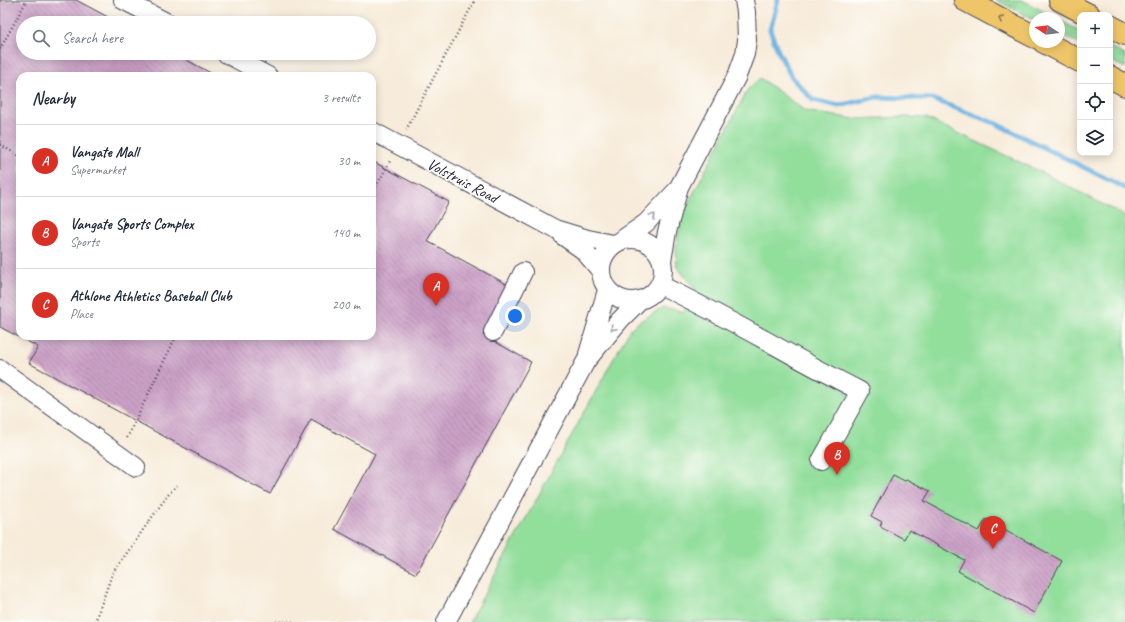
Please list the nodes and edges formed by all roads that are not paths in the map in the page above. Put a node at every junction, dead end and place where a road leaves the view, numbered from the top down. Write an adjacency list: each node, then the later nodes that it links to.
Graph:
1 (123, 0): 6 (lane)
2 (744, 0): 17 (lane)
3 (965, 0): 8 (highway, one-way to 3)
4 (1060, 0): 5 (highway)
5 (1083, 12)
6 (154, 16)
7 (1113, 28): 9 (highway)
8 (1029, 34)
9 (1125, 34)
10 (1055, 48): 11 (highway)
11 (1077, 59)
12 (238, 60): 13 (lane)
13 (261, 72)
14 (1113, 79): 15 (highway)
15 (1125, 85)
16 (376, 133): 18 (lane, Volstruis Road)
17 (679, 187): 19 (lane, one-way to 17); 20 (lane)
18 (555, 229): 19 (lane, Volstruis Road); 21 (lane, Volstruis Road)
19 (618, 242): 20 (lane); 21 (lane)
20 (662, 260): 23 (lane)
21 (600, 270): 24 (lane)
22 (523, 272): 26 (lane)
23 (660, 285): 25 (lane); 29 (lane)
24 (608, 290): 25 (lane); 27 (lane)
25 (640, 300): 27 (lane, one-way to 27)
26 (492, 332)
27 (586, 361): 31 (lane)
28 (0, 369): 30 (lane)
29 (821, 461)
30 (136, 466)
31 (446, 622)

